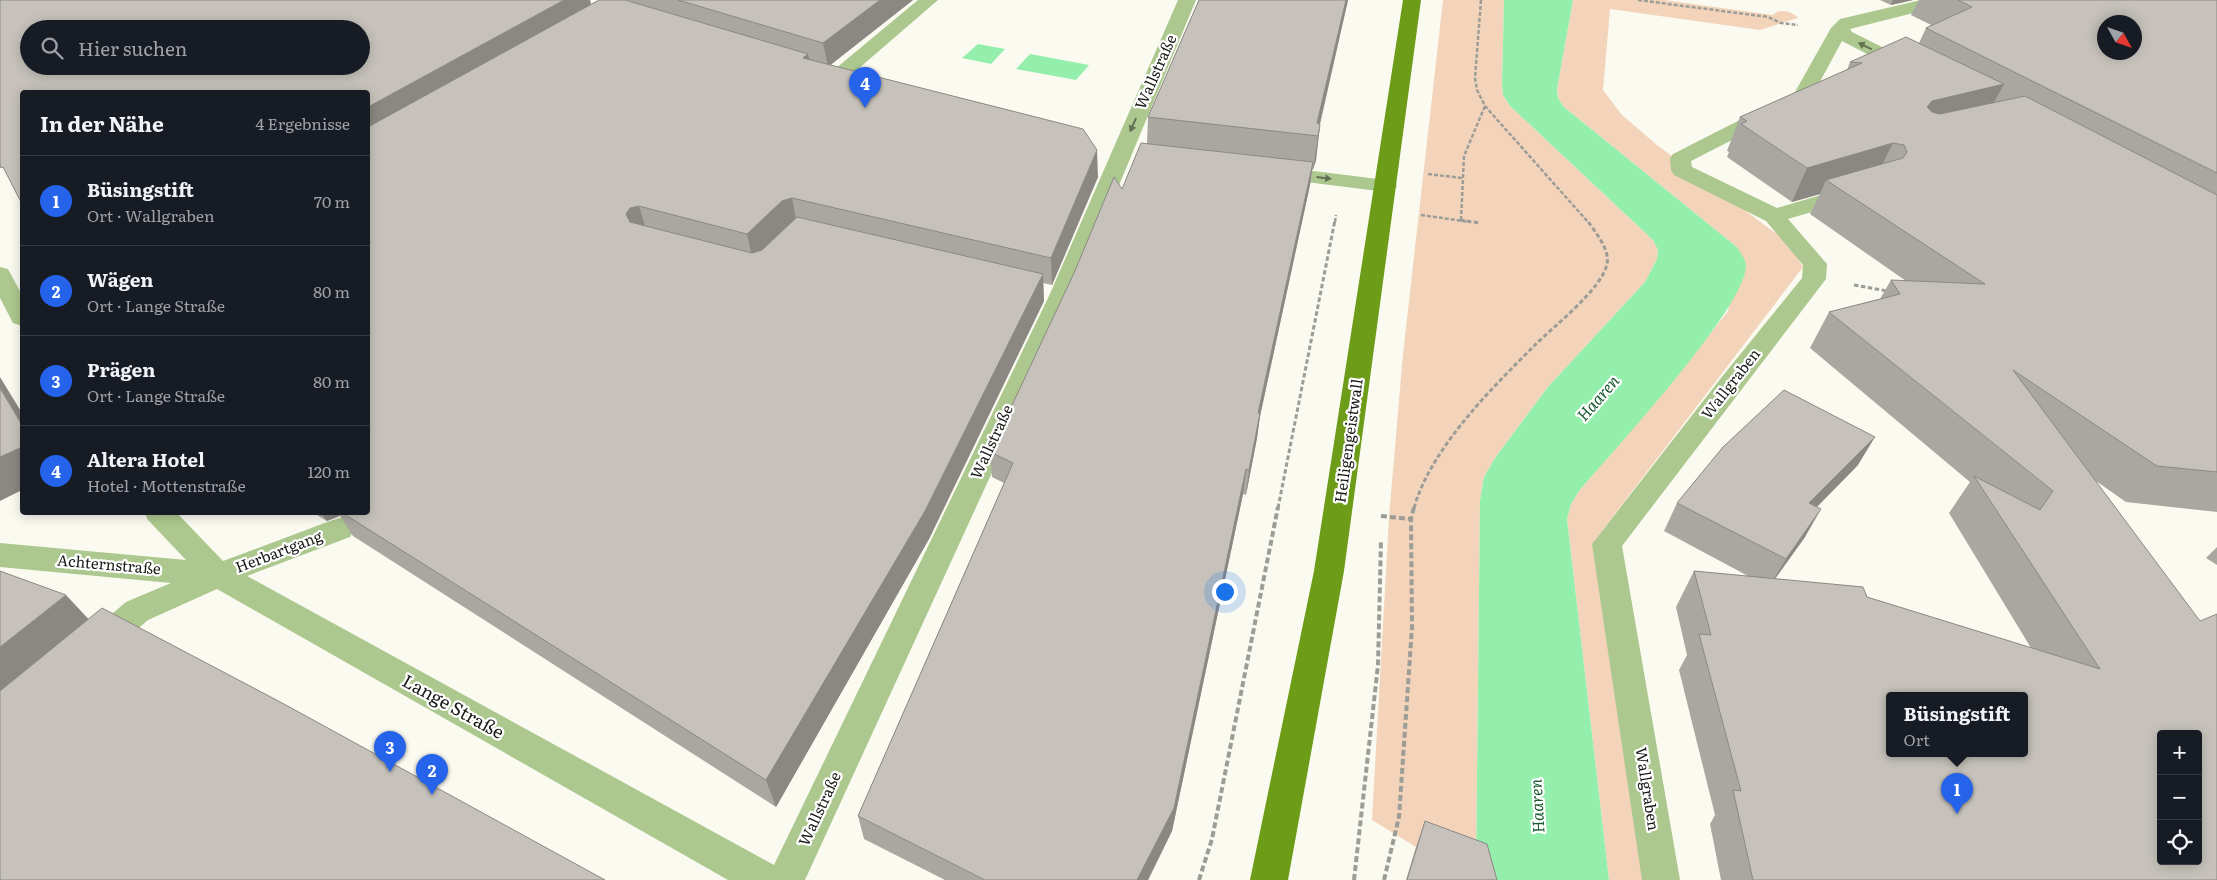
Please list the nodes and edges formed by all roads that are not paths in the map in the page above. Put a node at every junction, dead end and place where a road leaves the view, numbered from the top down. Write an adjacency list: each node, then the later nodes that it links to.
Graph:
1 (929, 0): 8 (street)
2 (1188, 0): 22 (street, Wallstraße, one-way to 22)
3 (1412, 0): 11 (main road, Heiligengeistwall)
4 (1943, 0): 5 (street)
5 (1840, 28): 7 (street, one-way to 5); 13 (street)
6 (817, 72): 8 (street)
7 (1923, 74)
8 (836, 78): 9 (street)
9 (855, 83)
10 (1256, 170): 11 (street, one-way to 11)
11 (1386, 186): 23 (main road, Heiligengeistwall)
12 (1868, 188): 13 (street)
13 (1774, 216): 24 (street, Wallgraben)
14 (0, 274): 15 (street)
15 (20, 314)
16 (161, 515): 19 (street, Lange Straße)
17 (340, 529): 19 (street, Herbartgang)
18 (0, 555): 19 (street, Achternstraße)
19 (218, 575): 20 (street, Herbartgang); 21 (street, Lange Straße)
20 (75, 664)
21 (764, 880)
22 (786, 880)
23 (1270, 880)
24 (1661, 880)

